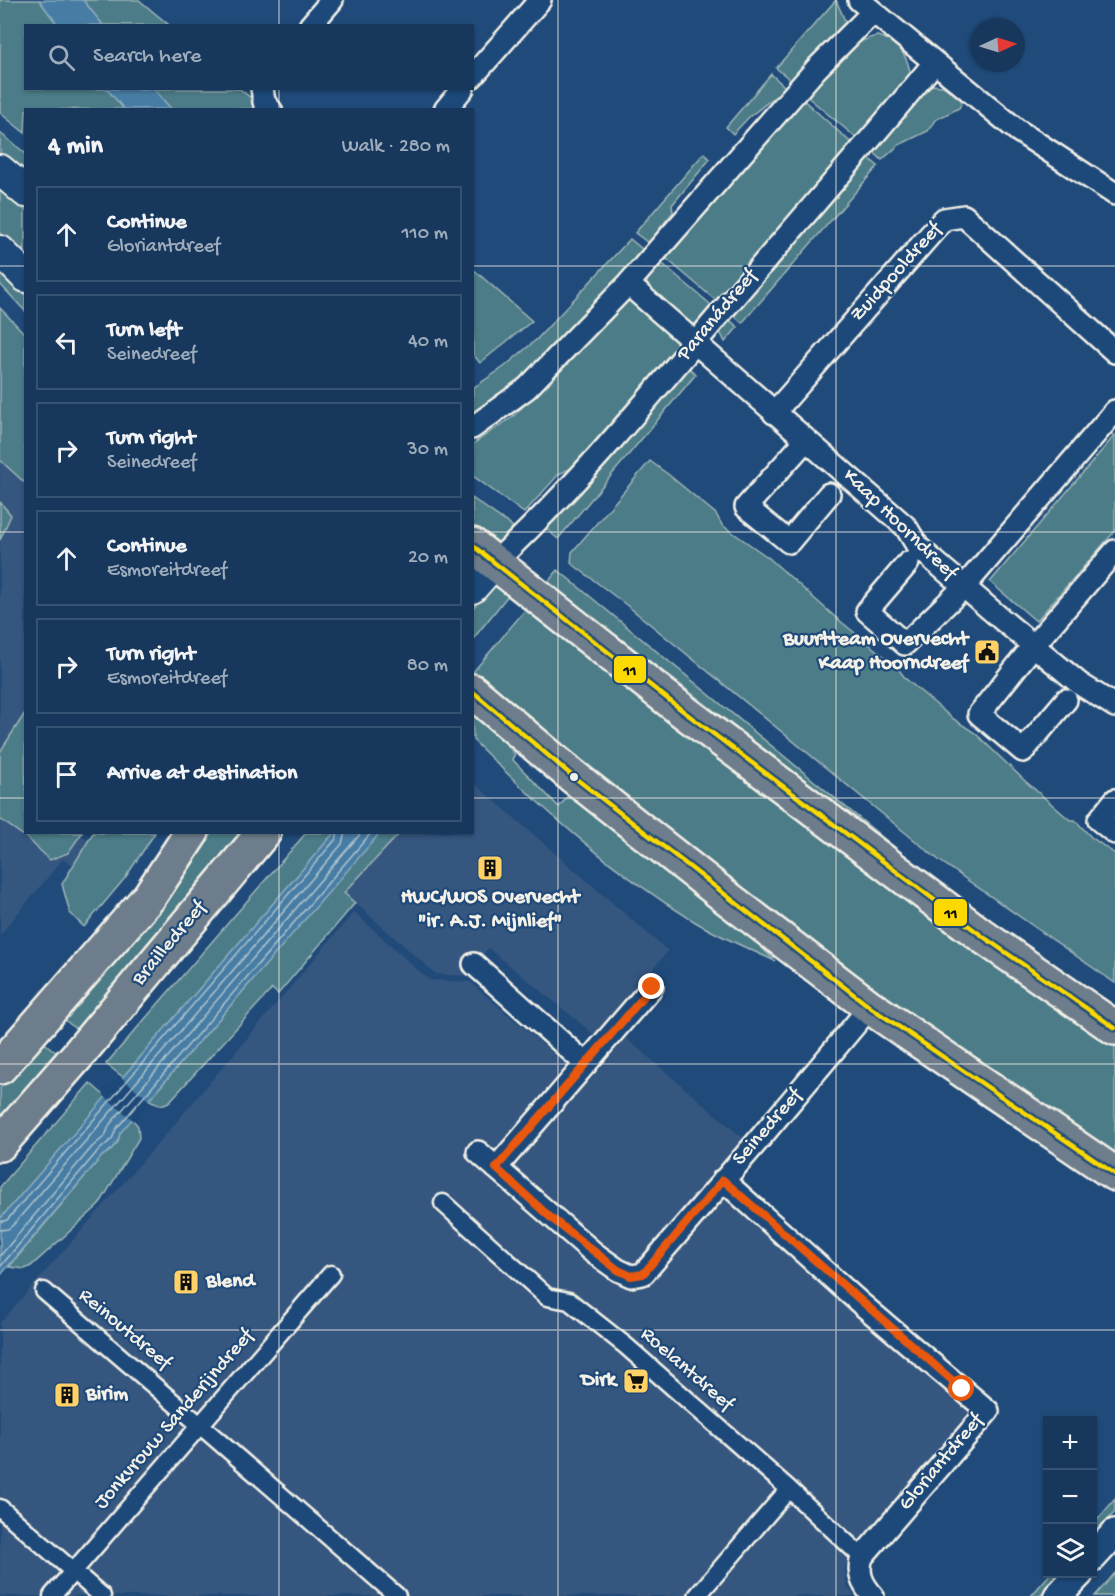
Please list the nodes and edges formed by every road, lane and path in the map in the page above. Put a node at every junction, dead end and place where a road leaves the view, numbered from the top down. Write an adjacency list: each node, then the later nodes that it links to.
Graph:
1 (332, 0): 4 (street)
2 (540, 0): 6 (street)
3 (866, 6): 5 (street); 16 (street)
4 (312, 24)
5 (934, 63): 13 (street); 17 (street, Paranádreef)
6 (474, 75)
7 (262, 90): 9 (street)
8 (461, 90): 10 (street)
9 (268, 108)
10 (447, 108)
11 (0, 170): 12 (main road)
12 (24, 190)
13 (1115, 194)
14 (0, 251): 15 (main road)
15 (24, 275)
16 (628, 284): 17 (street, Kaap Hoorndreef); 21 (street)
17 (695, 342): 20 (street, Kaap Hoorndreef); 25 (street, Paranádreef)
18 (1115, 352): 20 (street, Zuidpooldreef)
19 (1115, 411): 28 (street)
20 (774, 413): 22 (street, Kaap Hoorndreef)
21 (474, 427)
22 (806, 440): 23 (street, Kaap Hoorndreef); 28 (street, Kaap Hoorndreef)
23 (829, 494)
24 (1115, 551): 29 (street)
25 (484, 554): 27 (main road); 41 (main road)
26 (908, 563): 28 (street, Kaap Hoorndreef)
27 (474, 582)
28 (964, 587): 29 (street, Kaap Hoorndreef)
29 (1033, 646): 31 (street); 32 (street, Kaap Hoorndreef)
30 (474, 693): 39 (main road)
31 (1066, 700)
32 (1115, 706)
33 (1115, 800): 34 (street)
34 (1115, 833)
35 (191, 834): 40 (main road)
36 (262, 834): 42 (main road, Brailledreef)
37 (474, 964): 43 (street)
38 (652, 987): 43 (street)
39 (870, 1007): 48 (main road); 49 (street, Seinedreef)
40 (39, 1022): 42 (main road); 44 (main road)
41 (1115, 1028)
42 (77, 1056): 45 (main road, Brailledreef)
43 (586, 1064): 47 (street)
44 (0, 1067)
45 (0, 1144)
46 (478, 1152): 47 (street)
47 (496, 1168): 49 (street, Seinedreef)
48 (1115, 1174)
49 (723, 1180): 58 (street, Gloriantdreef)
50 (443, 1203): 54 (street, Roelantdreef)
51 (331, 1274): 53 (street, Jonkvrouw Sanderijndreef)
52 (44, 1291): 53 (street, Reinoutdreef)
53 (201, 1425): 59 (street, Jonkvrouw Sanderijndreef); 63 (street, Reinoutdreef)
54 (789, 1490): 58 (street, Roelantdreef); 64 (street)
55 (0, 1508): 59 (street)
56 (1115, 1533): 57 (street)
57 (1097, 1553)
58 (862, 1557): 65 (street)
59 (73, 1572): 61 (street, Jonkvrouw Sanderijndreef); 62 (street)
60 (1075, 1578): 66 (street)
61 (52, 1596)
62 (102, 1596)
63 (397, 1596)
64 (697, 1596)
65 (873, 1596)
66 (1058, 1596)

